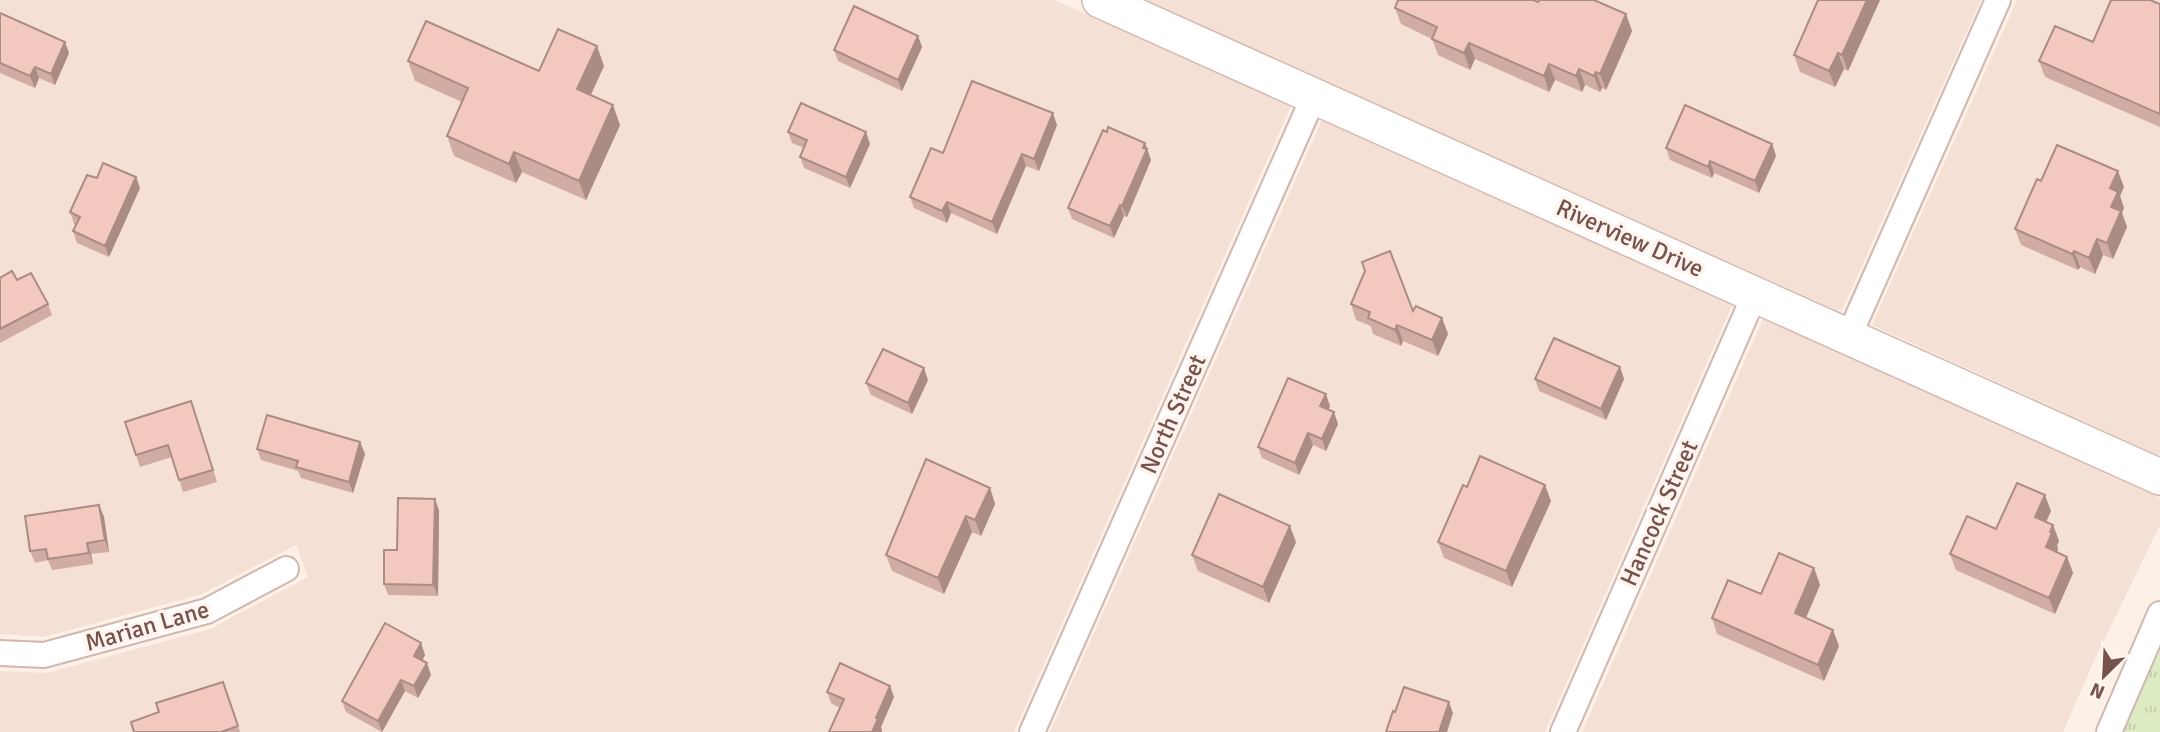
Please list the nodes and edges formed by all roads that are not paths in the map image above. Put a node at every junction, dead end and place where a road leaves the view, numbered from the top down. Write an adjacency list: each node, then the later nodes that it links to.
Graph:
1 (1100, 0): 3 (street, Riverview Drive)
2 (1998, 0): 5 (street)
3 (1314, 96): 4 (street, Riverview Drive); 10 (street, North Street)
4 (1755, 294): 5 (street, Riverview Drive); 11 (street, Hancock Street)
5 (1849, 336): 6 (street, Riverview Drive)
6 (2160, 477)
7 (286, 569): 9 (street, Marian Lane)
8 (2160, 614): 12 (street)
9 (0, 653)
10 (1032, 732)
11 (1563, 732)
12 (2109, 732)

